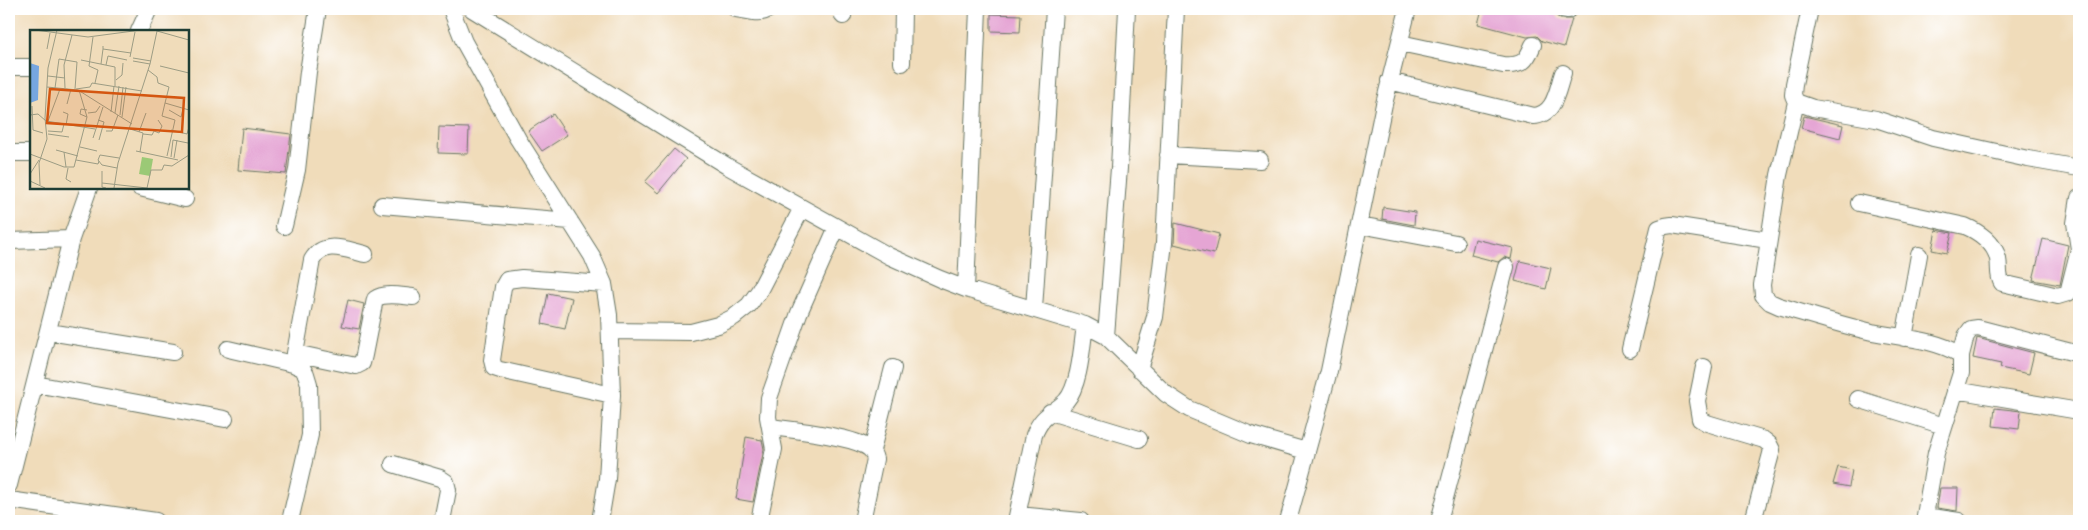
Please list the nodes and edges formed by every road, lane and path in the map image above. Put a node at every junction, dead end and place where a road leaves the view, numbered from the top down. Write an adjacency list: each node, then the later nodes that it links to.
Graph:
1 (149, 9): 14 (street)
2 (318, 9): 37 (street)
3 (451, 9): 35 (street)
4 (472, 9): 34 (street)
5 (736, 9): 6 (street)
6 (769, 9)
7 (903, 9): 17 (street)
8 (978, 9): 47 (street)
9 (1054, 9): 49 (street)
10 (1127, 9): 53 (street)
11 (1176, 9): 25 (street)
12 (1408, 9): 15 (street)
13 (1810, 9): 22 (street)
14 (139, 30)
15 (1400, 43): 16 (street); 21 (street)
16 (1533, 45)
17 (902, 63)
18 (9, 67): 19 (street)
19 (30, 67)
20 (1563, 73): 21 (street)
21 (1389, 81): 36 (street)
22 (1796, 102): 27 (street); 40 (street)
23 (30, 153): 24 (street)
24 (9, 154)
25 (1168, 155): 26 (street); 63 (street)
26 (1260, 160)
27 (2079, 168)
28 (89, 189): 39 (street)
29 (144, 189): 31 (street)
30 (2079, 198): 32 (street)
31 (185, 199)
32 (1859, 203)
33 (382, 205): 35 (street)
34 (802, 208): 38 (street); 51 (street)
35 (570, 221): 46 (street)
36 (1360, 225): 42 (street); 75 (street)
37 (284, 226)
38 (837, 227): 47 (street); 72 (street)
39 (72, 239): 41 (street); 52 (street)
40 (1768, 240): 54 (street); 56 (street)
41 (9, 241)
42 (1456, 243)
43 (365, 254): 60 (street)
44 (1919, 255): 54 (street)
45 (1506, 267): 89 (street)
46 (604, 284): 51 (street); 66 (street)
47 (966, 289): 49 (street)
48 (413, 297): 60 (street)
49 (1034, 309): 50 (street)
50 (1085, 325): 53 (street); 69 (street)
51 (610, 330): 66 (street)
52 (49, 332): 57 (street); 64 (street)
53 (1106, 336): 63 (street)
54 (1904, 338): 59 (street)
55 (228, 349): 60 (street)
56 (1630, 349)
57 (174, 352)
58 (2079, 354): 59 (street)
59 (1962, 355): 65 (street)
60 (294, 358): 82 (street)
61 (1704, 367): 90 (street)
62 (893, 368): 74 (street)
63 (1139, 369): 75 (street)
64 (35, 384): 70 (street); 77 (street)
65 (1955, 390): 68 (street); 71 (street)
66 (612, 395): 84 (street)
67 (1858, 399): 71 (street)
68 (2079, 411)
69 (1050, 412): 73 (street); 79 (street)
70 (225, 419)
71 (1944, 426): 80 (street)
72 (770, 427): 74 (street); 85 (street)
73 (1139, 439)
74 (872, 450): 86 (street)
75 (1306, 451): 88 (street)
76 (393, 464): 83 (street)
77 (9, 485)
78 (9, 500): 81 (street)
79 (1017, 518): 87 (street)
80 (1924, 518): 91 (street)
81 (156, 521)
82 (290, 521)
83 (442, 521)
84 (600, 521)
85 (759, 521)
86 (862, 521)
87 (1081, 521)
88 (1288, 521)
89 (1439, 521)
90 (1752, 521)
91 (1959, 521)

